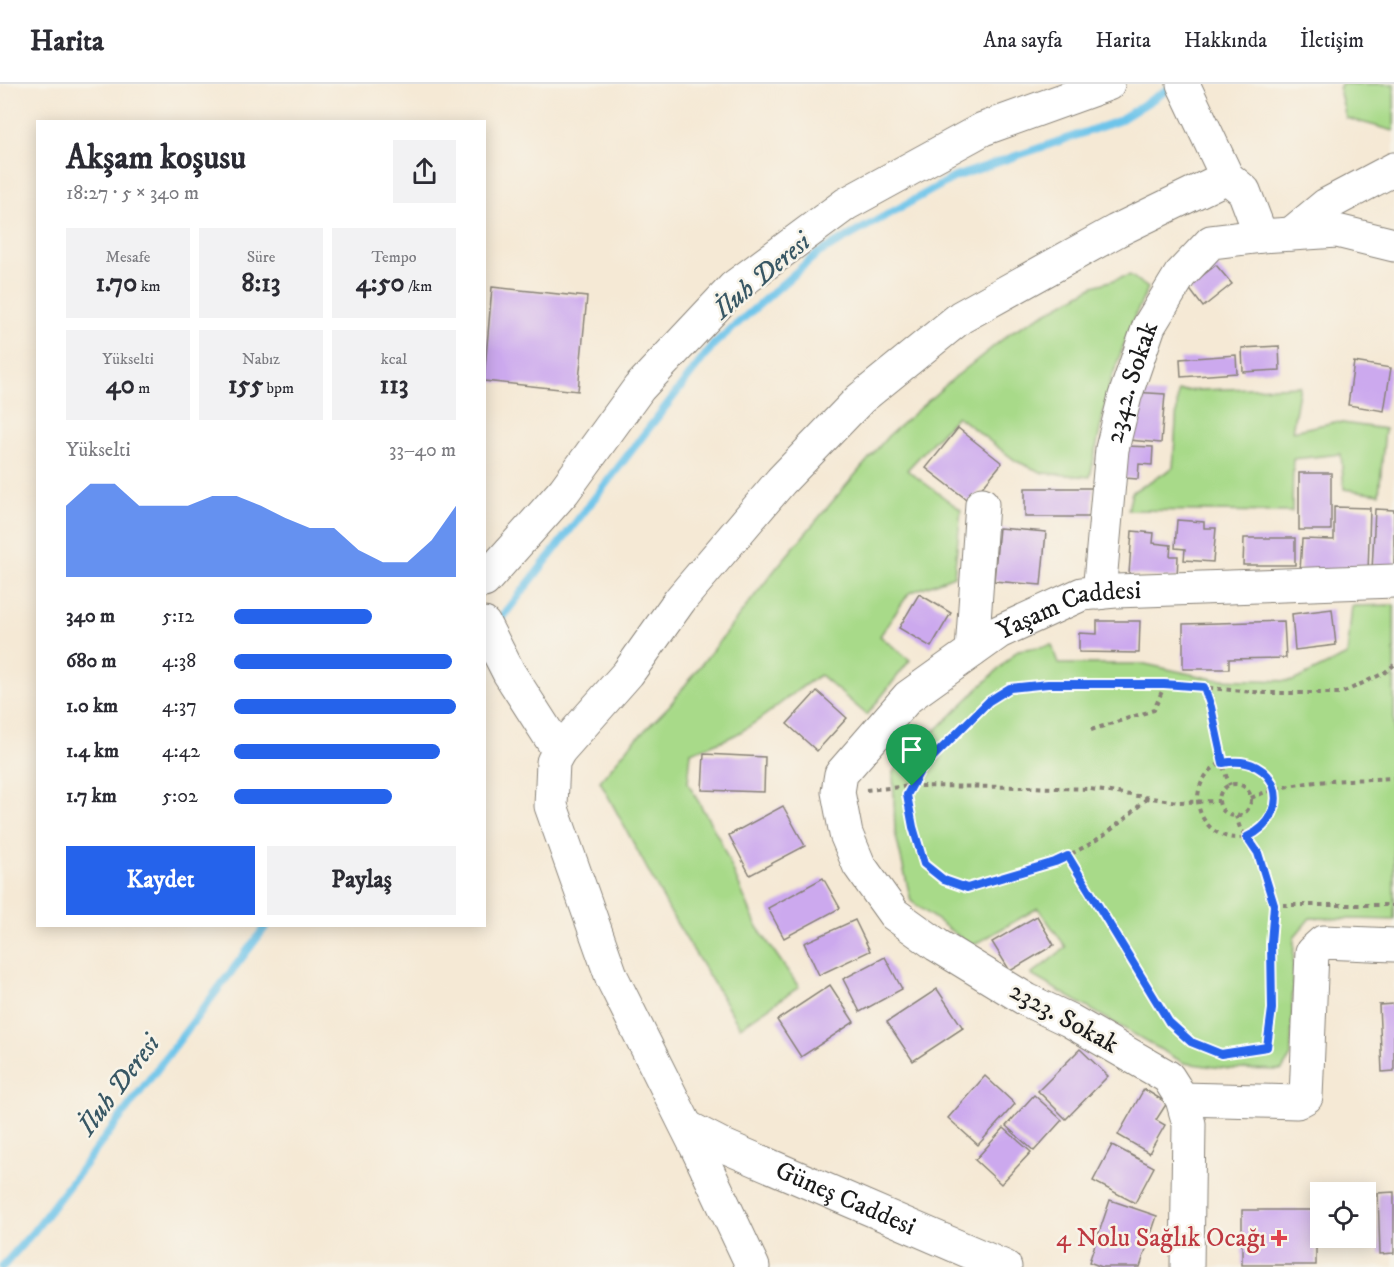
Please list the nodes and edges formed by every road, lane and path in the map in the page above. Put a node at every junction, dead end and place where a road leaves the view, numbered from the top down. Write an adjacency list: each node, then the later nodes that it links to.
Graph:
1 (1108, 84): 8 (street)
2 (1183, 84): 4 (street)
3 (1394, 169): 5 (street)
4 (1227, 177): 5 (street); 17 (street)
5 (1276, 235): 6 (street, 2342. Sokak); 10 (street, 2342. Sokak)
6 (1394, 244)
7 (982, 504): 12 (street)
8 (486, 579)
9 (1394, 581): 10 (street, Yaşam Caddesi)
10 (1099, 593): 12 (street, Yaşam Caddesi)
11 (486, 628): 17 (street)
12 (972, 651): 27 (street, Yaşam Caddesi)
13 (1394, 665): 15 (path)
14 (1164, 684): 15 (path); 16 (path); 21 (path)
15 (1204, 687): 18 (path)
16 (1091, 730)
17 (559, 751): 35 (street)
18 (1223, 763): 20 (path); 22 (path); 25 (path)
19 (1394, 777): 22 (path)
20 (1230, 785): 24 (path); 26 (path)
21 (912, 786): 23 (path); 27 (path); 30 (path)
22 (1274, 788): 24 (path); 29 (path)
23 (1147, 798): 25 (path); 30 (path)
24 (1251, 798): 28 (path)
25 (1197, 800): 26 (path); 29 (path)
26 (1219, 801): 28 (path)
27 (840, 802): 34 (street, 2323. Sokak)
28 (1236, 816): 29 (path)
29 (1247, 837): 31 (path)
30 (1068, 856): 31 (path)
31 (1274, 905): 32 (path)
32 (1394, 905)
33 (1394, 945): 34 (street)
34 (1182, 1099): 38 (street, 2323. Sokak)
35 (687, 1127): 36 (street); 37 (street, Güneş Caddesi)
36 (753, 1267)
37 (1005, 1267)
38 (1187, 1267)

